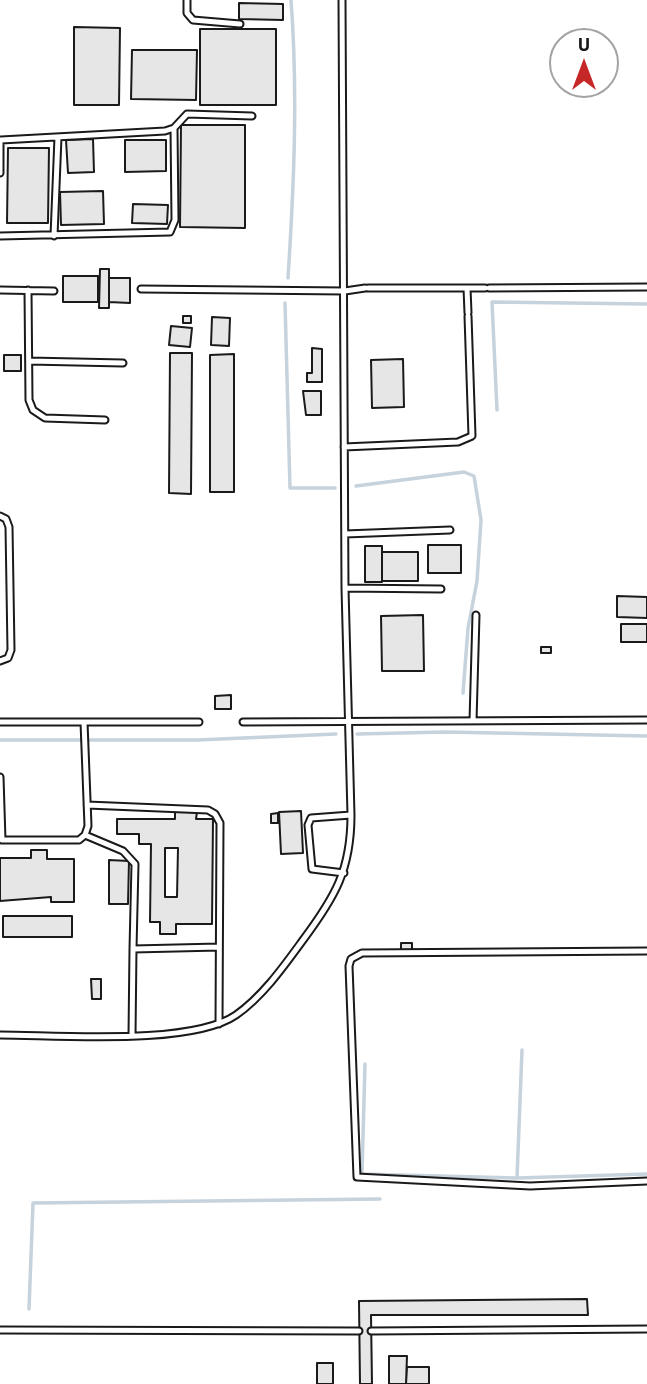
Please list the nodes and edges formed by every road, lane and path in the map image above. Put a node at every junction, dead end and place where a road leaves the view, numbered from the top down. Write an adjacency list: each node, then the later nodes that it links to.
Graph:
1 (187, 0): 3 (lane)
2 (342, 0): 17 (lane)
3 (240, 24)
4 (252, 116): 5 (lane)
5 (174, 128): 6 (lane); 10 (lane)
6 (58, 137): 7 (lane); 10 (lane)
7 (0, 140): 8 (lane)
8 (0, 173)
9 (0, 236): 10 (lane)
10 (54, 236)
11 (647, 287): 12 (lane)
12 (467, 288): 17 (lane); 21 (lane)
13 (141, 289): 17 (lane)
14 (0, 290): 15 (lane)
15 (28, 290): 16 (lane); 18 (lane)
16 (54, 291)
17 (345, 291): 21 (lane)
18 (29, 361): 19 (lane); 20 (lane)
19 (124, 363)
20 (105, 420)
21 (344, 447): 24 (lane)
22 (0, 516): 28 (lane)
23 (450, 530): 24 (lane)
24 (345, 534): 25 (lane)
25 (345, 588): 26 (lane); 30 (lane)
26 (441, 589)
27 (476, 615): 31 (lane)
28 (0, 661)
29 (647, 720): 31 (lane)
30 (350, 721): 31 (lane); 35 (lane); 38 (lane)
31 (473, 721)
32 (0, 722): 33 (lane)
33 (84, 722): 34 (lane); 37 (lane)
34 (199, 722)
35 (243, 722)
36 (0, 777): 40 (lane)
37 (87, 805): 39 (lane); 42 (lane)
38 (351, 815): 41 (lane); 41 (lane)
39 (85, 835): 40 (lane); 43 (lane)
40 (1, 843)
41 (344, 873): 45 (lane)
42 (219, 947): 43 (lane); 45 (lane)
43 (133, 949): 47 (lane)
44 (647, 951): 48 (lane)
45 (219, 1024): 47 (lane)
46 (0, 1035): 47 (lane)
47 (132, 1035)
48 (647, 1181)
49 (647, 1329): 52 (lane)
50 (0, 1330): 51 (lane)
51 (359, 1331)
52 (372, 1331)

